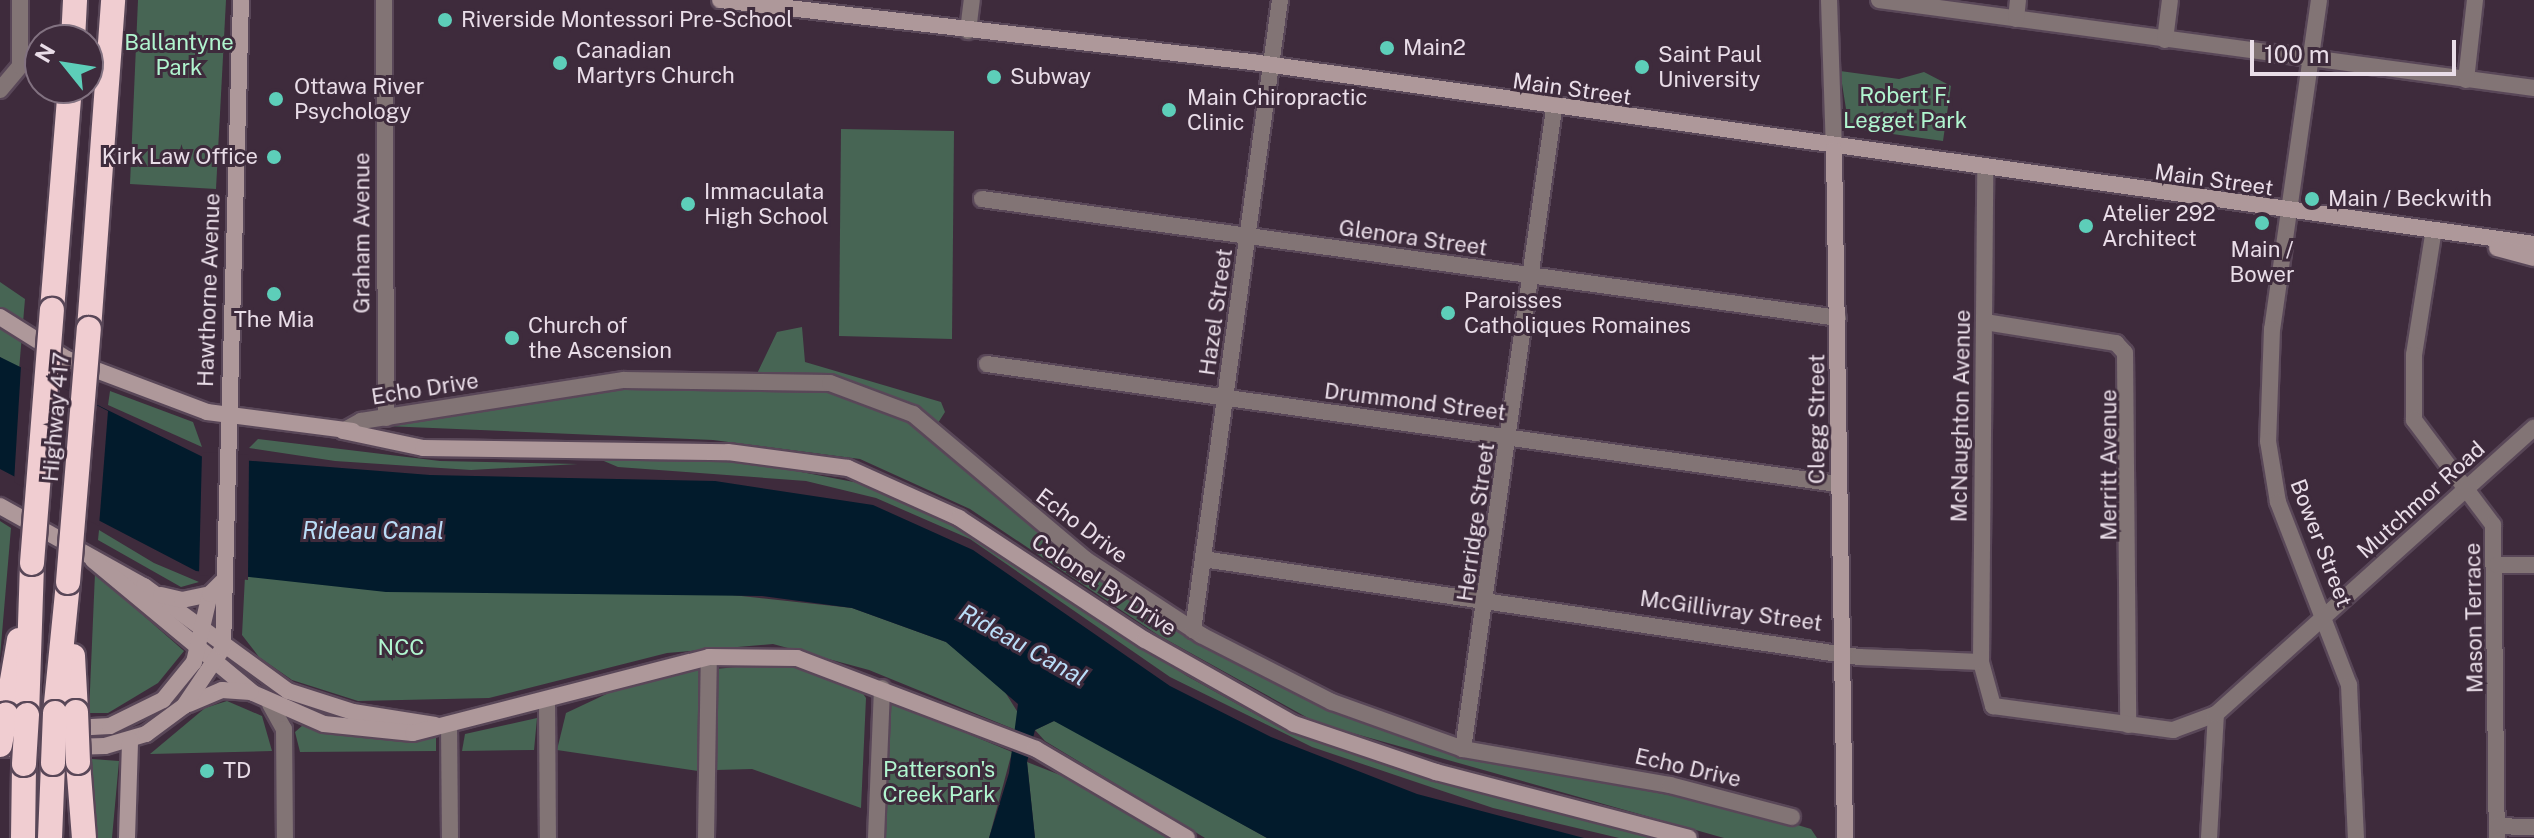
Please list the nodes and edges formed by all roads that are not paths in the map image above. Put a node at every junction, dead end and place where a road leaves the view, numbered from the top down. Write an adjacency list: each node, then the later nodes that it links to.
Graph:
1 (20, 0): 24 (street)
2 (75, 0): 17 (highway)
3 (113, 0): 69 (highway, Highway 417, bridge)
4 (241, 0): 42 (main road, Hawthorne Avenue)
5 (384, 0): 43 (street, Graham Avenue)
6 (720, 0): 15 (main road, Main Street)
7 (972, 0): 18 (street)
8 (1280, 0): 21 (street, Hazel Street)
9 (1829, 0): 27 (street, Clegg Street)
10 (1879, 0): 16 (street)
11 (2018, 0): 16 (street)
12 (2170, 0): 19 (street)
13 (2319, 0): 20 (street, Bower Street)
14 (2475, 0): 22 (street)
15 (828, 7): 18 (main road, Main Street)
16 (2016, 19): 19 (street)
17 (74, 24)
18 (968, 31): 21 (main road, Main Street)
19 (2165, 40): 20 (street)
20 (2310, 61): 22 (street); 30 (street, Bower Street)
21 (1274, 66): 26 (main road, Main Street); 32 (street, Hazel Street)
22 (2466, 80): 23 (street)
23 (2534, 88)
24 (0, 90)
25 (69, 104): 71 (highway, bridge)
26 (1554, 109): 27 (main road, Main Street); 36 (street, Herridge Street)
27 (1834, 150): 28 (main road, Main Street); 38 (main road, Clegg Street)
28 (1985, 171): 30 (main road, Main Street); 39 (street, McNaughton Avenue)
29 (982, 199): 32 (street, Glenora Street)
30 (2290, 213): 31 (main road, Main Street); 57 (street, Bower Street)
31 (2433, 235): 33 (main road, Main Street); 48 (street, Mason Terrace)
32 (1249, 238): 36 (street, Glenora Street); 41 (street, Hazel Street)
33 (2465, 239): 34 (main road, Main Street); 35 (main road, Main Street)
34 (2534, 244)
35 (2534, 258)
36 (1532, 276): 38 (street, Glenora Street); 46 (street, Herridge Street)
37 (0, 317): 42 (main road, Colonel By Drive)
38 (1838, 318): 47 (main road, Clegg Street)
39 (1985, 322): 63 (street, McNaughton Avenue); 73 (street, Merritt Avenue)
40 (987, 364): 41 (street, Drummond Street)
41 (1225, 400): 46 (street, Drummond Street); 50 (street, Hazel Street)
42 (227, 415): 45 (main road, Colonel By Drive); 54 (main road, Hawthorne Avenue)
43 (386, 418): 45 (street, Echo Drive); 58 (street, Echo Drive)
44 (2534, 428): 48 (street, Mutchmor Road)
45 (343, 431): 90 (main road, Colonel By Drive)
46 (1511, 437): 47 (street, Drummond Street); 56 (street, Herridge Street)
47 (1838, 484): 60 (main road, Clegg Street)
48 (2467, 488): 52 (street, Mason Terrace); 57 (street, Mutchmor Road)
49 (0, 506): 51 (main road)
50 (1203, 559): 56 (street, McGillivray Street); 58 (street, Hazel Street)
51 (93, 560): 55 (main road); 59 (main road)
52 (2497, 565): 53 (street); 79 (street, Mason Terrace)
53 (2534, 565)
54 (216, 588): 55 (main road); 59 (main road, Hawthorne Avenue); 61 (main road, Hawthorne Avenue)
55 (155, 594): 59 (main road)
56 (1487, 597): 60 (street, McGillivray Street); 76 (street, Herridge Street)
57 (2325, 617): 70 (street, Mutchmor Road); 93 (street, Bower Street)
58 (1193, 630): 76 (street, Echo Drive)
59 (202, 641): 61 (main road); 71 (main road)
60 (1842, 651): 63 (street, McGillivray Street); 91 (main road, Clegg Street)
61 (220, 656): 65 (main road); 68 (main road); 72 (main road)
62 (709, 657): 64 (main road); 66 (main road); 88 (street)
63 (1981, 662): 73 (street)
64 (882, 688): 80 (main road); 89 (street)
65 (253, 693): 67 (main road); 68 (main road)
66 (547, 703): 72 (main road); 87 (street)
67 (270, 704): 72 (main road); 85 (street)
68 (184, 706): 74 (main road)
69 (66, 712): 82 (highway, bridge); 83 (highway, bridge)
70 (2216, 714): 73 (street); 92 (street)
71 (11, 720): 75 (highway, bridge); 81 (highway, bridge)
72 (442, 725): 86 (street)
73 (2128, 725)
74 (130, 740): 75 (main road); 84 (main road)
75 (0, 747)
76 (1463, 749): 77 (street, Echo Drive)
77 (1792, 817)
78 (2534, 827): 79 (street)
79 (2497, 832)
80 (1182, 837)
81 (23, 838)
82 (50, 838)
83 (84, 838)
84 (127, 838)
85 (285, 838)
86 (450, 838)
87 (548, 838)
88 (706, 838)
89 (876, 838)
90 (1689, 838)
91 (1845, 838)
92 (2209, 838)
93 (2356, 838)

